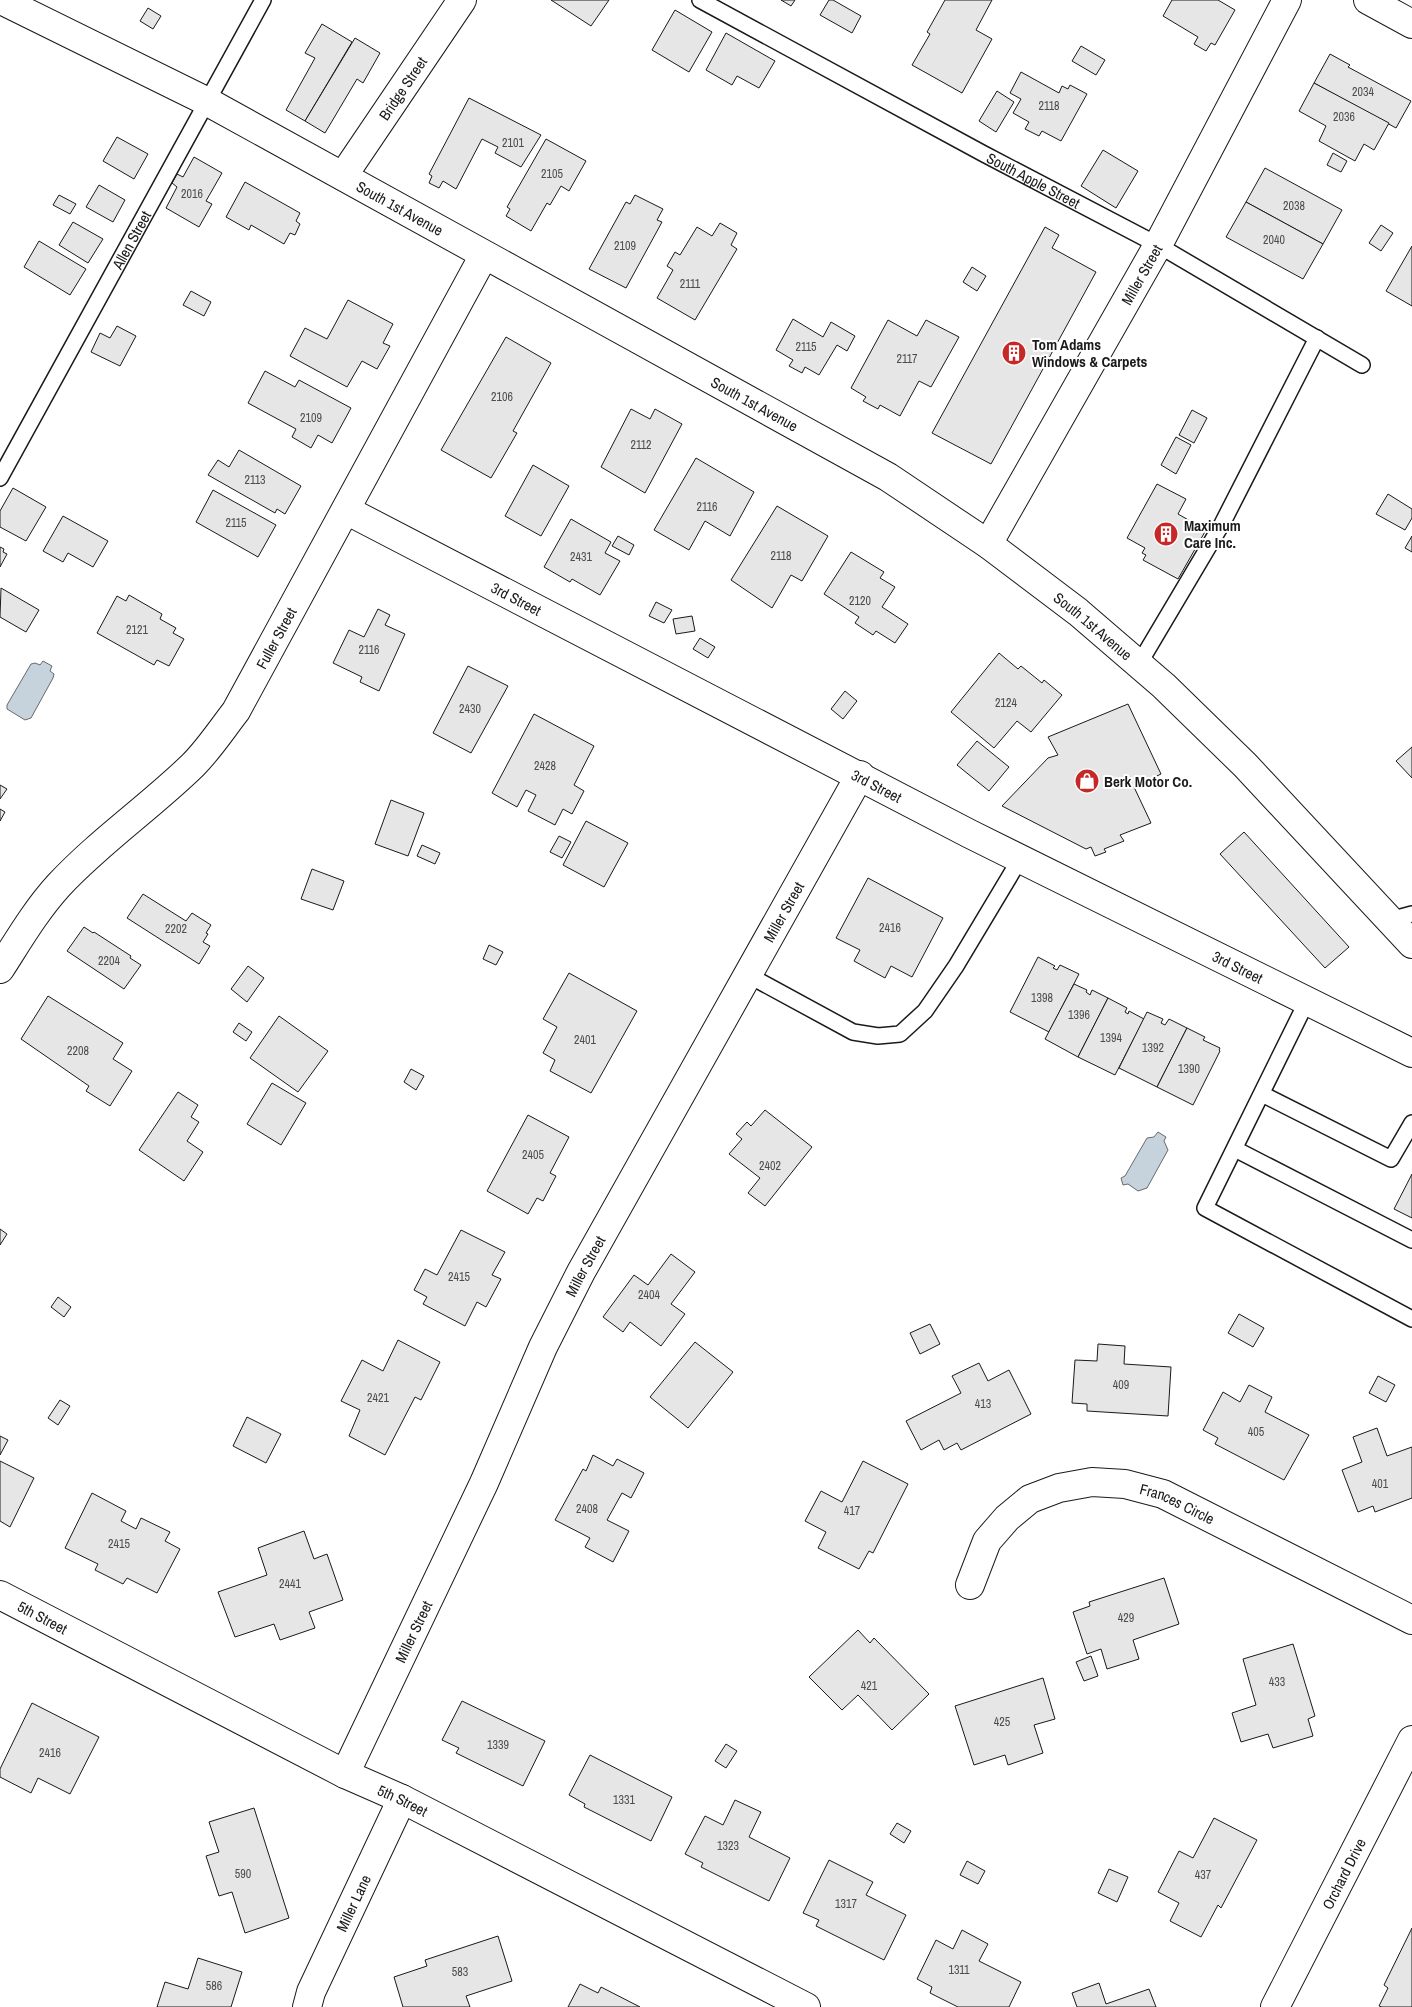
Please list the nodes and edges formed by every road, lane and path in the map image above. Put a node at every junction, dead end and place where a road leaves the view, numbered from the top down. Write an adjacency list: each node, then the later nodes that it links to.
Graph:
1 (0, 0): 8 (street, South 1st Avenue)
2 (263, 0): 8 (lane, Allen Street)
3 (462, 0): 9 (street, Bridge Street)
4 (700, 0): 10 (lane, South Apple Street)
5 (1287, 0): 10 (street, Miller Street)
6 (1368, 0): 7 (street)
7 (1412, 24)
8 (208, 102): 9 (street, South 1st Avenue); 14 (lane, Allen Street)
9 (343, 176): 11 (street, South 1st Avenue)
10 (1158, 244): 12 (lane, South Apple Street); 16 (street, Miller Street)
11 (484, 255): 15 (street, Fuller Street); 16 (street, South 1st Avenue)
12 (1317, 338): 13 (lane, South Apple Street); 17 (lane)
13 (1362, 365)
14 (0, 478)
15 (346, 510): 18 (street, 3rd Street); 22 (street, Fuller Street)
16 (988, 544): 17 (street, South 1st Avenue)
17 (1139, 664): 20 (street, South 1st Avenue)
18 (860, 775): 19 (street, 3rd Street); 23 (street, Miller Street)
19 (1020, 859): 23 (lane); 24 (street, 3rd Street)
20 (1401, 917): 21 (street, South 1st Avenue)
21 (1412, 944)
22 (0, 969)
23 (748, 975): 35 (street, Miller Street)
24 (1307, 1001): 25 (street, 3rd Street); 26 (lane)
25 (1412, 1053)
26 (1262, 1094): 27 (lane); 28 (lane)
27 (1412, 1123)
28 (1235, 1149): 29 (lane); 30 (lane)
29 (1412, 1240)
30 (1412, 1319)
31 (970, 1585): 33 (street, Frances Circle)
32 (0, 1595): 35 (street, 5th Street)
33 (1412, 1620)
34 (1412, 1740): 39 (street, Orchard Drive)
35 (345, 1774): 36 (street, 5th Street)
36 (402, 1799): 37 (street, Miller Lane); 38 (street, 5th Street)
37 (307, 2007)
38 (806, 2007)
39 (1276, 2007)

